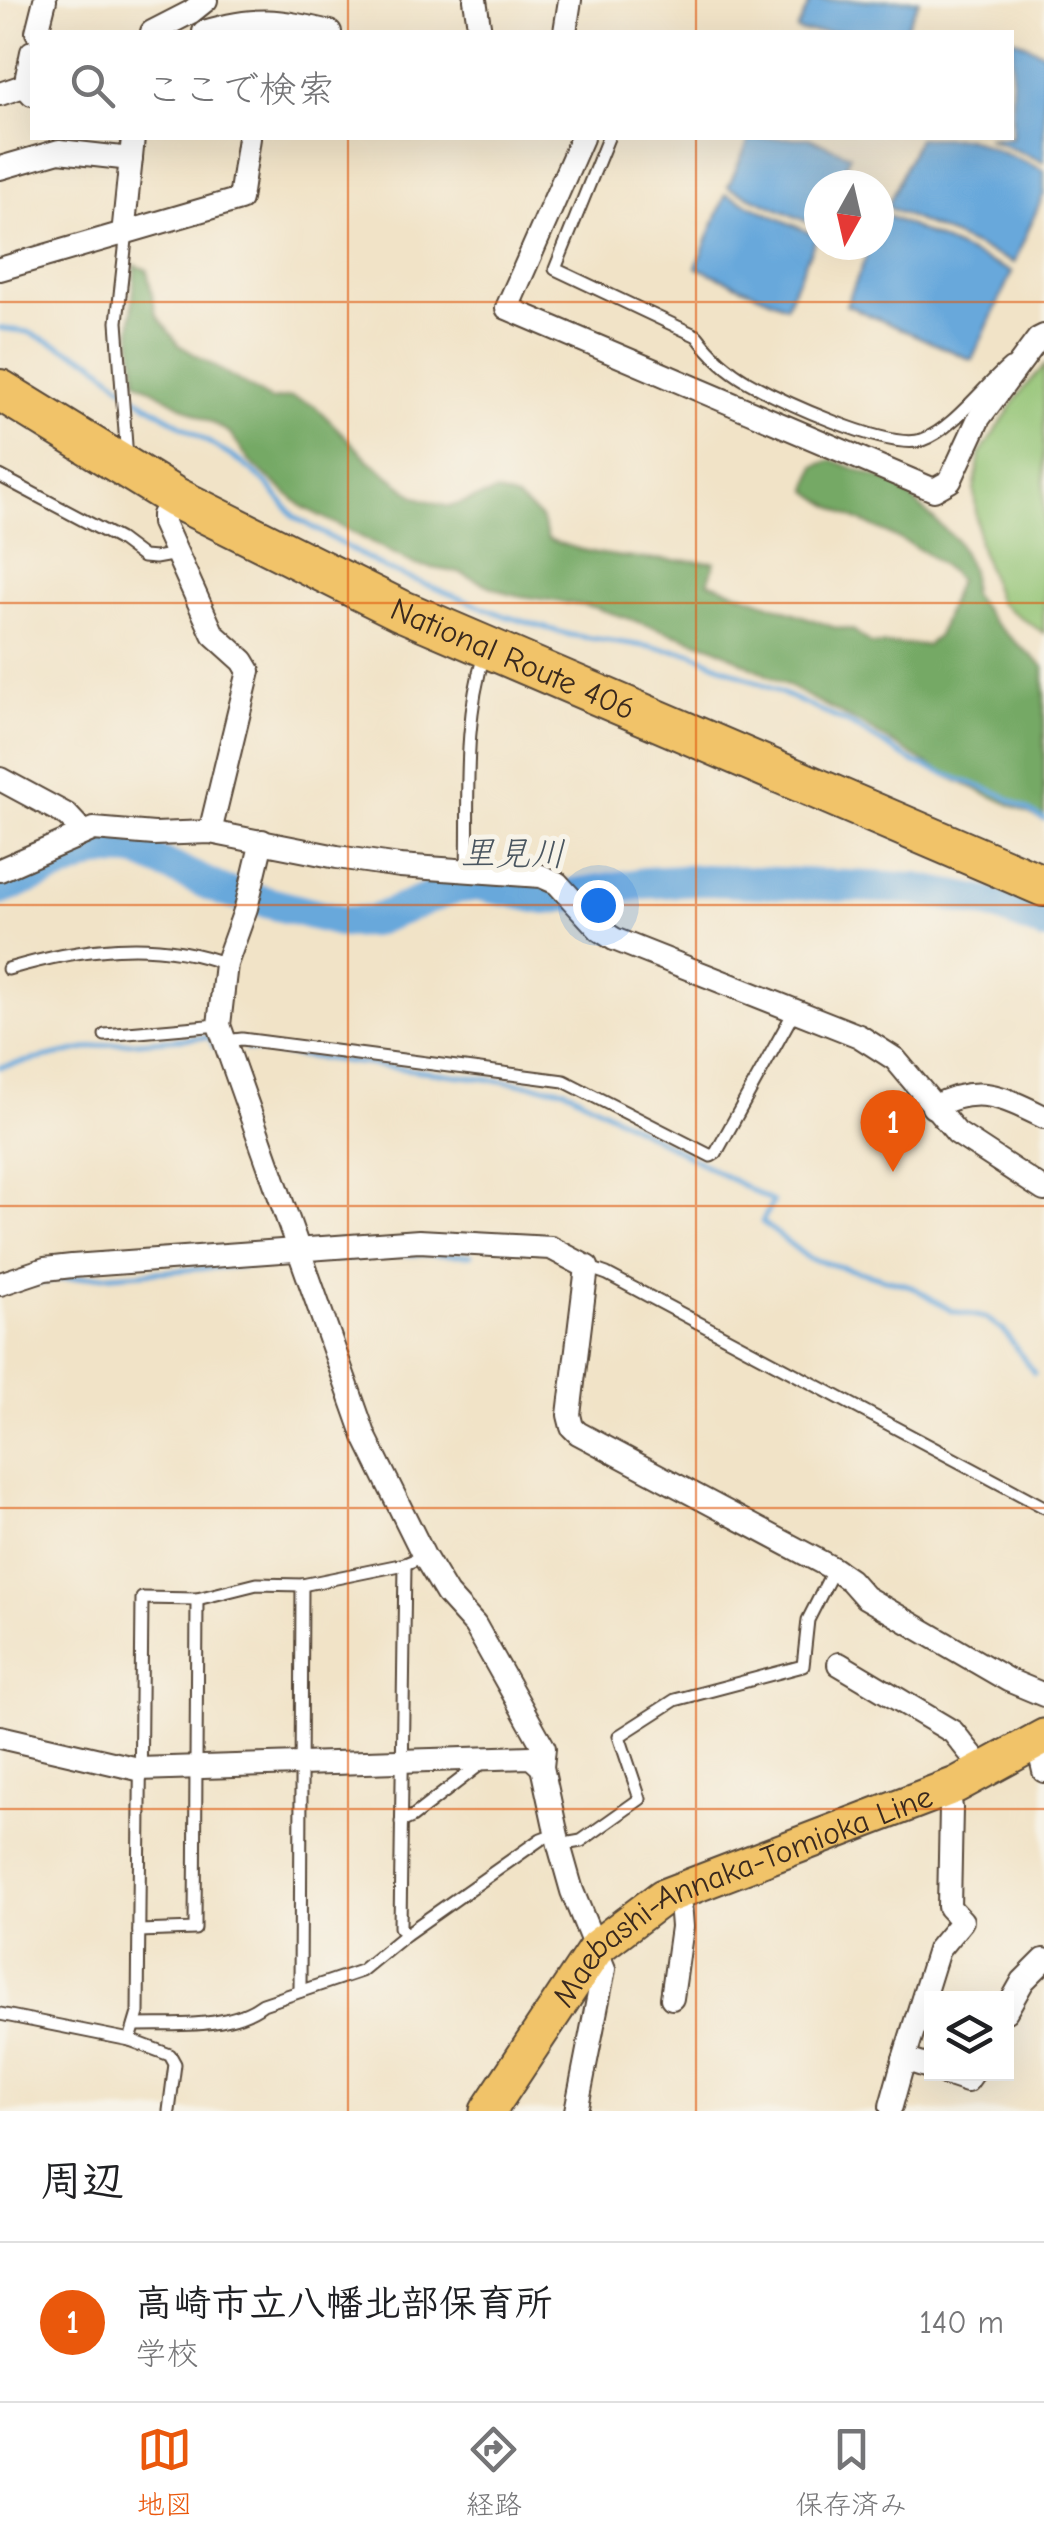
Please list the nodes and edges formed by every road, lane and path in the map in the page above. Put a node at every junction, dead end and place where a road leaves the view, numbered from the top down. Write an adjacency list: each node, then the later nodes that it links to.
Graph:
1 (44, 0): 5 (street)
2 (206, 0): 6 (street)
3 (475, 0): 9 (street)
4 (570, 0): 10 (street)
5 (37, 30)
6 (156, 30)
7 (213, 30): 8 (street)
8 (321, 30)
9 (480, 30)
10 (565, 30)
11 (30, 88): 12 (street)
12 (0, 94)
13 (249, 140): 18 (street)
14 (581, 140): 20 (street)
15 (607, 140): 20 (lane)
16 (132, 148): 17 (street); 18 (street)
17 (0, 168)
18 (123, 235): 19 (street); 22 (lane)
19 (0, 269)
20 (1041, 337)
21 (0, 390): 22 (highway, National Route 406)
22 (123, 468): 24 (highway, National Route 406)
23 (2, 482): 25 (lane)
24 (174, 497): 25 (street); 26 (highway, National Route 406)
25 (177, 554): 29 (street)
26 (486, 648): 31 (lane); 33 (highway, National Route 406)
27 (0, 779): 28 (street)
28 (82, 831): 29 (street); 32 (street)
29 (210, 832): 30 (street)
30 (262, 841): 31 (street); 34 (street)
31 (467, 869): 36 (street)
32 (0, 870)
33 (1044, 886)
34 (226, 964): 35 (lane); 37 (street)
35 (8, 969)
36 (794, 1010): 37 (lane); 39 (street)
37 (221, 1033): 38 (lane); 42 (street)
38 (105, 1035)
39 (933, 1107): 40 (street); 41 (street)
40 (1044, 1117)
41 (1044, 1190)
42 (296, 1249): 43 (street); 44 (street); 46 (street)
43 (587, 1267): 45 (lane); 47 (street)
44 (0, 1284)
45 (1044, 1507)
46 (414, 1560): 48 (lane); 55 (lane); 57 (street)
47 (834, 1569): 51 (street); 63 (lane)
48 (302, 1585): 49 (lane); 56 (lane)
49 (197, 1599): 58 (lane); 59 (lane)
50 (839, 1664): 60 (street)
51 (1044, 1695)
52 (0, 1737): 59 (street)
53 (1042, 1750): 60 (main road, Maebashi-Annaka-Tomioka Line)
54 (487, 1759): 55 (street); 57 (street); 62 (lane)
55 (403, 1761): 56 (street); 62 (lane)
56 (300, 1764): 58 (street); 69 (lane)
57 (542, 1767): 63 (street)
58 (196, 1768): 59 (street); 65 (lane)
59 (138, 1769): 65 (lane)
60 (984, 1770): 61 (main road, Maebashi-Annaka-Tomioka Line)
61 (948, 1788): 64 (main road, Maebashi-Annaka-Tomioka Line); 75 (street)
62 (401, 1822): 66 (lane)
63 (558, 1839): 66 (lane); 67 (street)
64 (679, 1888): 67 (main road, Maebashi-Annaka-Tomioka Line); 71 (street)
65 (139, 1931): 73 (lane)
66 (404, 1935): 69 (lane)
67 (597, 1947): 79 (main road, Maebashi-Annaka-Tomioka Line); 80 (street)
68 (1044, 1960): 70 (street)
69 (300, 1990): 73 (lane)
70 (1014, 1997)
71 (672, 1998)
72 (0, 2014): 74 (lane)
73 (135, 2025): 74 (lane)
74 (130, 2040): 78 (lane)
75 (904, 2059): 76 (street); 77 (street)
76 (924, 2065)
77 (891, 2106)
78 (169, 2111)
79 (488, 2111)
80 (576, 2111)

